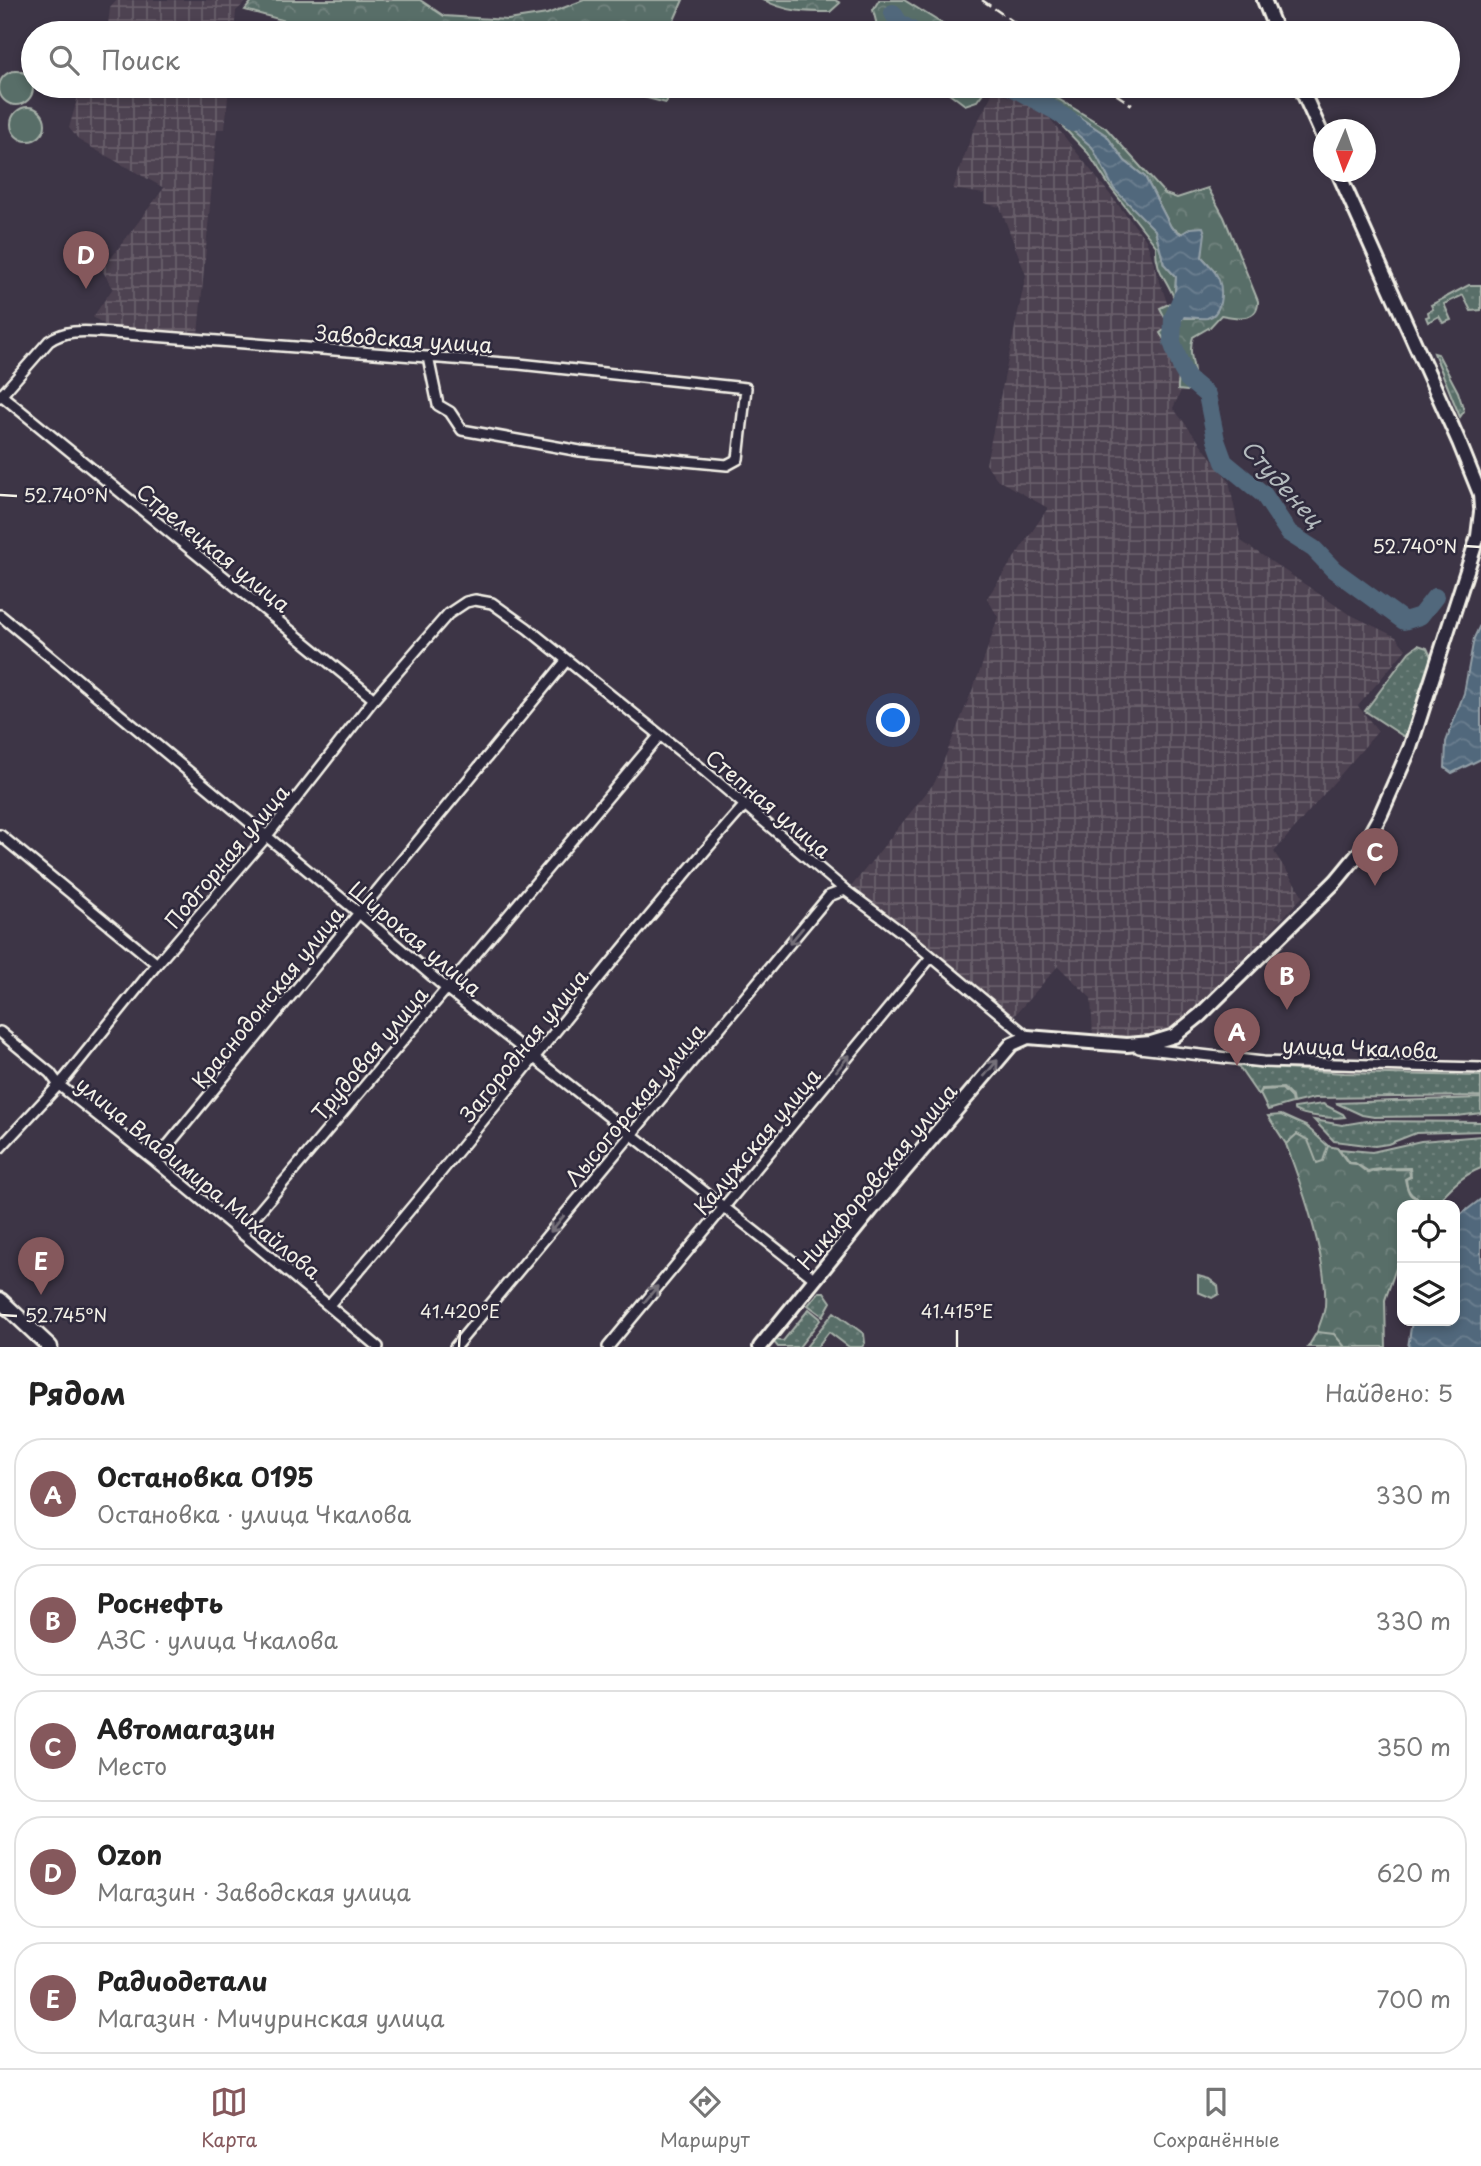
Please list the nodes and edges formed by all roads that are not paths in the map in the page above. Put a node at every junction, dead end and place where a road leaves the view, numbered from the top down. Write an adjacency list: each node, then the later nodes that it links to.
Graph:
1 (1264, 0): 2 (main road)
2 (1272, 21)
3 (1305, 98): 4 (main road)
4 (1315, 119)
5 (1343, 182): 8 (main road)
6 (428, 357): 6 (street, Заводская улица); 7 (street, Заводская улица)
7 (0, 396): 13 (street, Стрелецкая улица)
8 (1481, 510): 9 (main road)
9 (1481, 521): 25 (main road)
10 (484, 601): 12 (street, Степная улица); 13 (street, Подгорная улица)
11 (0, 615): 17 (street, Широкая улица)
12 (566, 661): 14 (street, Степная улица); 19 (street, Краснодонская улица)
13 (374, 699): 17 (street, Подгорная улица)
14 (660, 735): 15 (street, Степная улица); 22 (street, Трудовая улица)
15 (744, 806): 18 (street, Степная улица); 26 (street, Загородная улица)
16 (0, 835): 21 (street)
17 (266, 837): 19 (street, Широкая улица); 21 (street, Подгорная улица)
18 (845, 890): 20 (street, Степная улица); 29 (street, Лысогорская улица, one-way to 29)
19 (359, 913): 22 (street, Широкая улица); 31 (street, Краснодонская улица)
20 (931, 957): 24 (street, Степная улица); 32 (street, Калужская улица, one-way to 20)
21 (157, 964): 28 (street, Подгорная улица)
22 (447, 989): 26 (street, Широкая улица); 33 (street, Трудовая улица)
23 (0, 1032): 28 (street, улица Владимира Михайлова)
24 (1028, 1037): 25 (main road); 34 (main road, Никифоровская улица, one-way to 24)
25 (1113, 1044): 27 (street, улица Чкалова)
26 (534, 1057): 29 (street, Широкая улица); 36 (street, Загородная улица)
27 (1481, 1068)
28 (59, 1085): 30 (street, Подгорная улица); 31 (street, улица Владимира Михайлова)
29 (631, 1135): 32 (street, Широкая улица); 39 (street, Лысогорская улица, one-way to 39)
30 (0, 1148)
31 (155, 1161): 33 (street, улица Владимира Михайлова)
32 (723, 1208): 34 (street, Широкая улица); 40 (street, Калужская улица, one-way to 32)
33 (241, 1233): 36 (street, улица Владимира Михайлова)
34 (815, 1279): 41 (main road, Никифоровская улица)
35 (0, 1300): 37 (main road)
36 (329, 1305): 38 (street, улица Владимира Михайлова)
37 (50, 1347)
38 (378, 1347)
39 (455, 1347)
40 (608, 1347)
41 (760, 1347)

